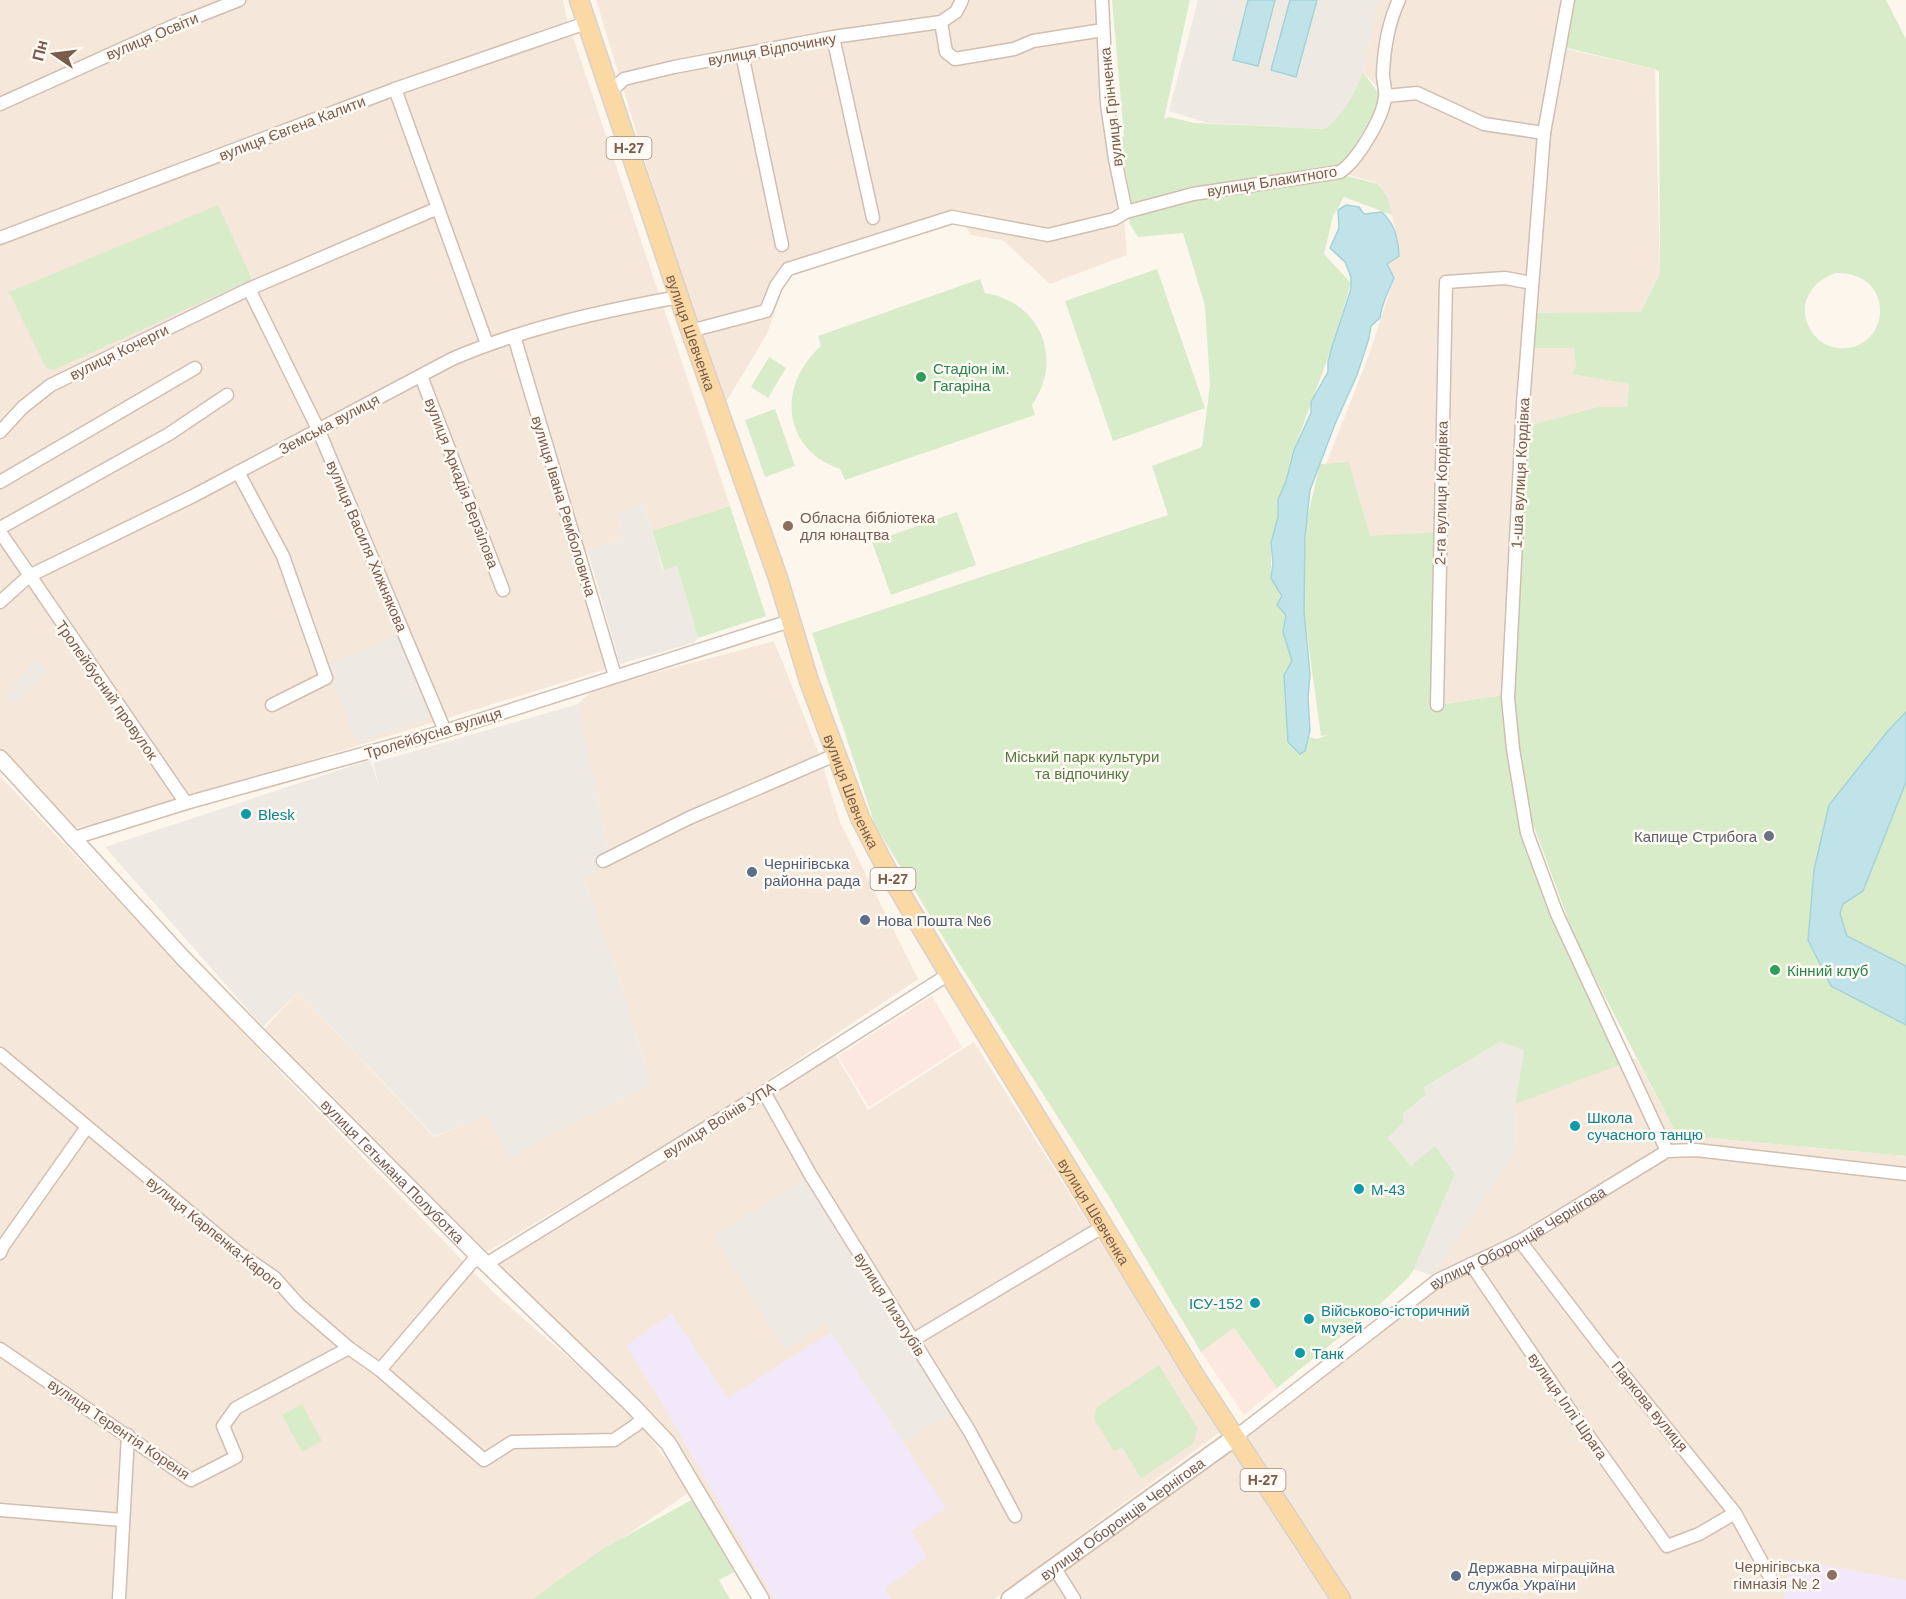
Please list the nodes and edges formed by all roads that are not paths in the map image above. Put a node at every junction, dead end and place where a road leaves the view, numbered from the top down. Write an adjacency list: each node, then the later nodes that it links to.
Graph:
1 (239, 0): 15 (street, вулиця Освіти)
2 (579, 0): 8 (main road, вулиця Шевченка / Н-27)
3 (962, 0): 7 (street)
4 (1102, 0): 9 (street, вулиця Грінченка)
5 (1399, 0): 14 (street, вулиця Блакитного)
6 (1568, 0): 16 (street, 1-ша вулиця Кордівка)
7 (941, 22): 9 (street); 10 (street, вулиця Відпочинку)
8 (586, 23): 12 (street, вулиця Євгена Калити); 13 (main road, вулиця Шевченка / Н-27)
9 (1103, 30): 18 (street, вулиця Грінченка)
10 (833, 37): 11 (street, вулиця Відпочинку); 19 (street)
11 (742, 54): 13 (street, вулиця Відпочинку); 21 (street)
12 (396, 89): 17 (street); 20 (street, вулиця Євгена Калити)
13 (610, 92): 24 (main road, вулиця Шевченка / Н-27)
14 (1386, 96): 16 (street); 18 (street, вулиця Блакитного)
15 (0, 104)
16 (1544, 133): 22 (street, 1-ша вулиця Кордівка)
17 (438, 208): 23 (street); 27 (street)
18 (1126, 212): 25 (street, вулиця Блакитного)
19 (873, 218)
20 (0, 238)
21 (782, 245)
22 (1532, 283): 42 (street, 2-га вулиця Кордівка); 53 (street, 1-ша вулиця Кордівка)
23 (249, 288): 31 (street, вулиця Василя Хижнякова); 32 (street, вулиця Кочерги)
24 (679, 297): 25 (main road, вулиця Шевченка / Н-27); 26 (street, Земська вулиця)
25 (690, 331): 39 (main road, вулиця Шевченка / Н-27)
26 (514, 336): 27 (street, Земська вулиця); 40 (street, вулиця Івана Ремболовича)
27 (487, 344): 29 (street, Земська вулиця)
28 (195, 368): 34 (street)
29 (421, 376): 31 (street, Земська вулиця); 37 (street, вулиця Аркадія Верзілова)
30 (227, 395): 35 (street)
31 (318, 429): 33 (street, Земська вулиця); 43 (street, вулиця Василя Хижнякова)
32 (0, 432)
33 (238, 472): 36 (street, Земська вулиця); 41 (street)
34 (0, 482)
35 (0, 530): 36 (street)
36 (29, 576): 38 (street, Земська вулиця); 46 (street, Тролейбусний провулок)
37 (503, 590)
38 (0, 602)
39 (790, 621): 40 (street, Тролейбусна вулиця); 44 (main road, вулиця Шевченка / Н-27)
40 (615, 676): 43 (street, Тролейбусна вулиця)
41 (272, 705)
42 (1437, 705)
43 (445, 731): 46 (street, Тролейбусна вулиця)
44 (836, 755): 48 (street); 49 (main road, вулиця Шевченка / Н-27)
45 (0, 758): 47 (street, вулиця Гетьмана Полуботка)
46 (186, 803): 47 (street, Тролейбусна вулиця)
47 (74, 838): 58 (street, вулиця Гетьмана Полуботка)
48 (603, 861)
49 (949, 974): 51 (street, вулиця Воїнів УПА); 55 (main road, вулиця Шевченка / Н-27)
50 (0, 1054): 52 (street, вулиця Карпенка-Карого)
51 (764, 1092): 58 (street, вулиця Воїнів УПА); 60 (street, вулиця Лизогубів)
52 (87, 1127): 57 (street); 61 (street, вулиця Карпенка-Карого)
53 (1667, 1150): 54 (street); 56 (street, вулиця Оборонців Чернігова)
54 (1906, 1174)
55 (1104, 1226): 60 (street); 66 (main road, вулиця Шевченка / Н-27)
56 (1520, 1241): 59 (street, вулиця Оборонців Чернігова); 68 (street, Паркова вулиця)
57 (0, 1253)
58 (484, 1262): 63 (street, вулиця Воїнів УПА); 64 (street, вулиця Гетьмана Полуботка)
59 (1471, 1264): 66 (street, вулиця Оборонців Чернігова); 68 (street, вулиця Іллі Шрага)
60 (913, 1340): 69 (street, вулиця Лизогубів)
61 (350, 1348): 63 (street, вулиця Карпенка-Карого); 65 (street, вулиця Терентія Кореня)
62 (0, 1349): 65 (street, вулиця Терентія Кореня)
63 (380, 1370): 64 (street, вулиця Карпенка-Карого)
64 (643, 1417): 74 (street, вулиця Гетьмана Полуботка)
65 (128, 1435): 70 (street)
66 (1234, 1438): 71 (main road, вулиця Оборонців Чернігова); 77 (main road, вулиця Шевченка / Н-27)
67 (0, 1509): 70 (street)
68 (1735, 1513): 72 (street, Паркова вулиця)
69 (1015, 1516)
70 (122, 1520): 73 (street)
71 (1054, 1567): 75 (main road, вулиця Оборонців Чернігова); 76 (street)
72 (1770, 1577)
73 (119, 1599)
74 (761, 1599)
75 (1010, 1599)
76 (1074, 1599)
77 (1341, 1599)

